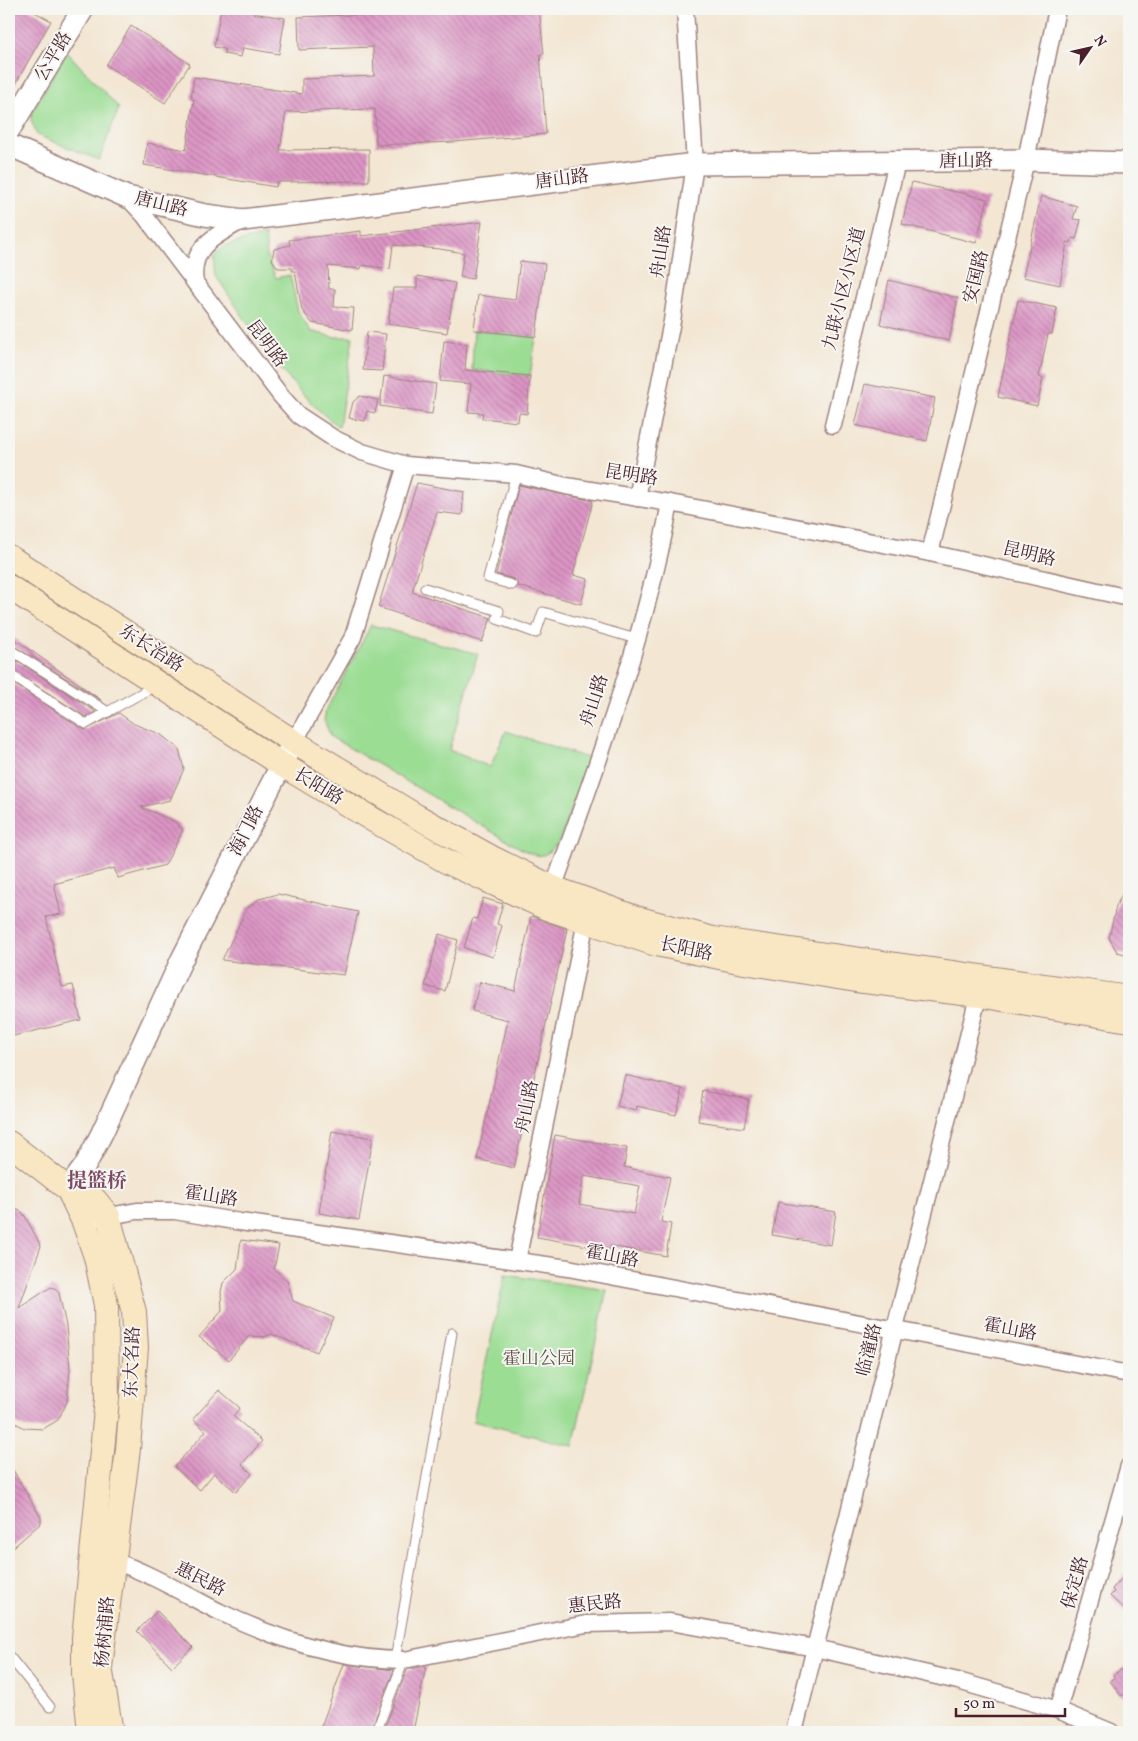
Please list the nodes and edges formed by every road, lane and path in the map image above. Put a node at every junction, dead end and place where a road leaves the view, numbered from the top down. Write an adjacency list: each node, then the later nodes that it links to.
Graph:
1 (83, 9): 4 (street, 公平路)
2 (685, 9): 9 (street, 舟山路)
3 (1057, 9): 6 (street, 安国路)
4 (9, 130)
5 (9, 145): 10 (street, 唐山路)
6 (1026, 160): 7 (street, 唐山路); 8 (street, 唐山路); 18 (street, 安国路)
7 (897, 162): 9 (street, 唐山路); 13 (street, 九联小区小区道)
8 (1129, 163)
9 (695, 164): 11 (street, 唐山路); 16 (street, 舟山路)
10 (127, 197): 11 (street, 唐山路); 12 (street, 昆明路)
11 (243, 220): 12 (street)
12 (195, 283): 14 (street, 昆明路)
13 (833, 425)
14 (406, 465): 15 (street, 昆明路); 29 (street, 海门路)
15 (516, 474): 16 (street, 昆明路); 20 (lane)
16 (637, 498): 17 (street, 昆明路)
17 (670, 502): 18 (street, 昆明路); 24 (street, 舟山路)
18 (930, 553): 23 (street, 昆明路)
19 (9, 557): 29 (main road, 东长治路)
20 (512, 585)
21 (9, 587): 27 (main road, 东长治路)
22 (425, 588): 24 (lane)
23 (1129, 598)
24 (636, 639): 31 (street, 舟山路)
25 (9, 648): 28 (lane)
26 (9, 674): 28 (lane)
27 (158, 684): 28 (lane); 30 (main road, 东长治路)
28 (108, 712)
29 (294, 742): 30 (street, 海门路); 31 (main road, 长阳路)
30 (281, 764): 31 (main road, 长阳路); 37 (street, 海门路)
31 (550, 898): 32 (main road, 长阳路)
32 (588, 911): 33 (main road, 长阳路); 40 (street, 舟山路)
33 (981, 986): 34 (main road, 长阳路); 35 (main road, 长阳路); 41 (street, 临潼路)
34 (1129, 998)
35 (1129, 1020)
36 (12, 1151): 37 (main road, 东大名路)
37 (68, 1189): 38 (main road, 东大名路); 39 (main road, 东大名路)
38 (108, 1216): 39 (street, 霍山路); 40 (street, 霍山路); 45 (main road, 东大名路)
39 (84, 1222): 45 (main road, 东大名路)
40 (517, 1261): 41 (street, 霍山路)
41 (896, 1330): 43 (street, 霍山路); 46 (street, 临潼路)
42 (452, 1333): 48 (lane)
43 (1129, 1374)
44 (1129, 1466): 50 (street, 保定路)
45 (102, 1560): 48 (street, 惠民路); 51 (main road, 杨树浦路); 52 (main road, 杨树浦路)
46 (815, 1648): 48 (street, 惠民路); 50 (street, 惠民路); 54 (street, 临潼路)
47 (9, 1656): 49 (lane)
48 (400, 1660): 53 (lane)
49 (50, 1707)
50 (1058, 1710): 55 (street, 惠民路)
51 (90, 1732)
52 (111, 1732)
53 (376, 1732)
54 (794, 1732)
55 (1111, 1732)

